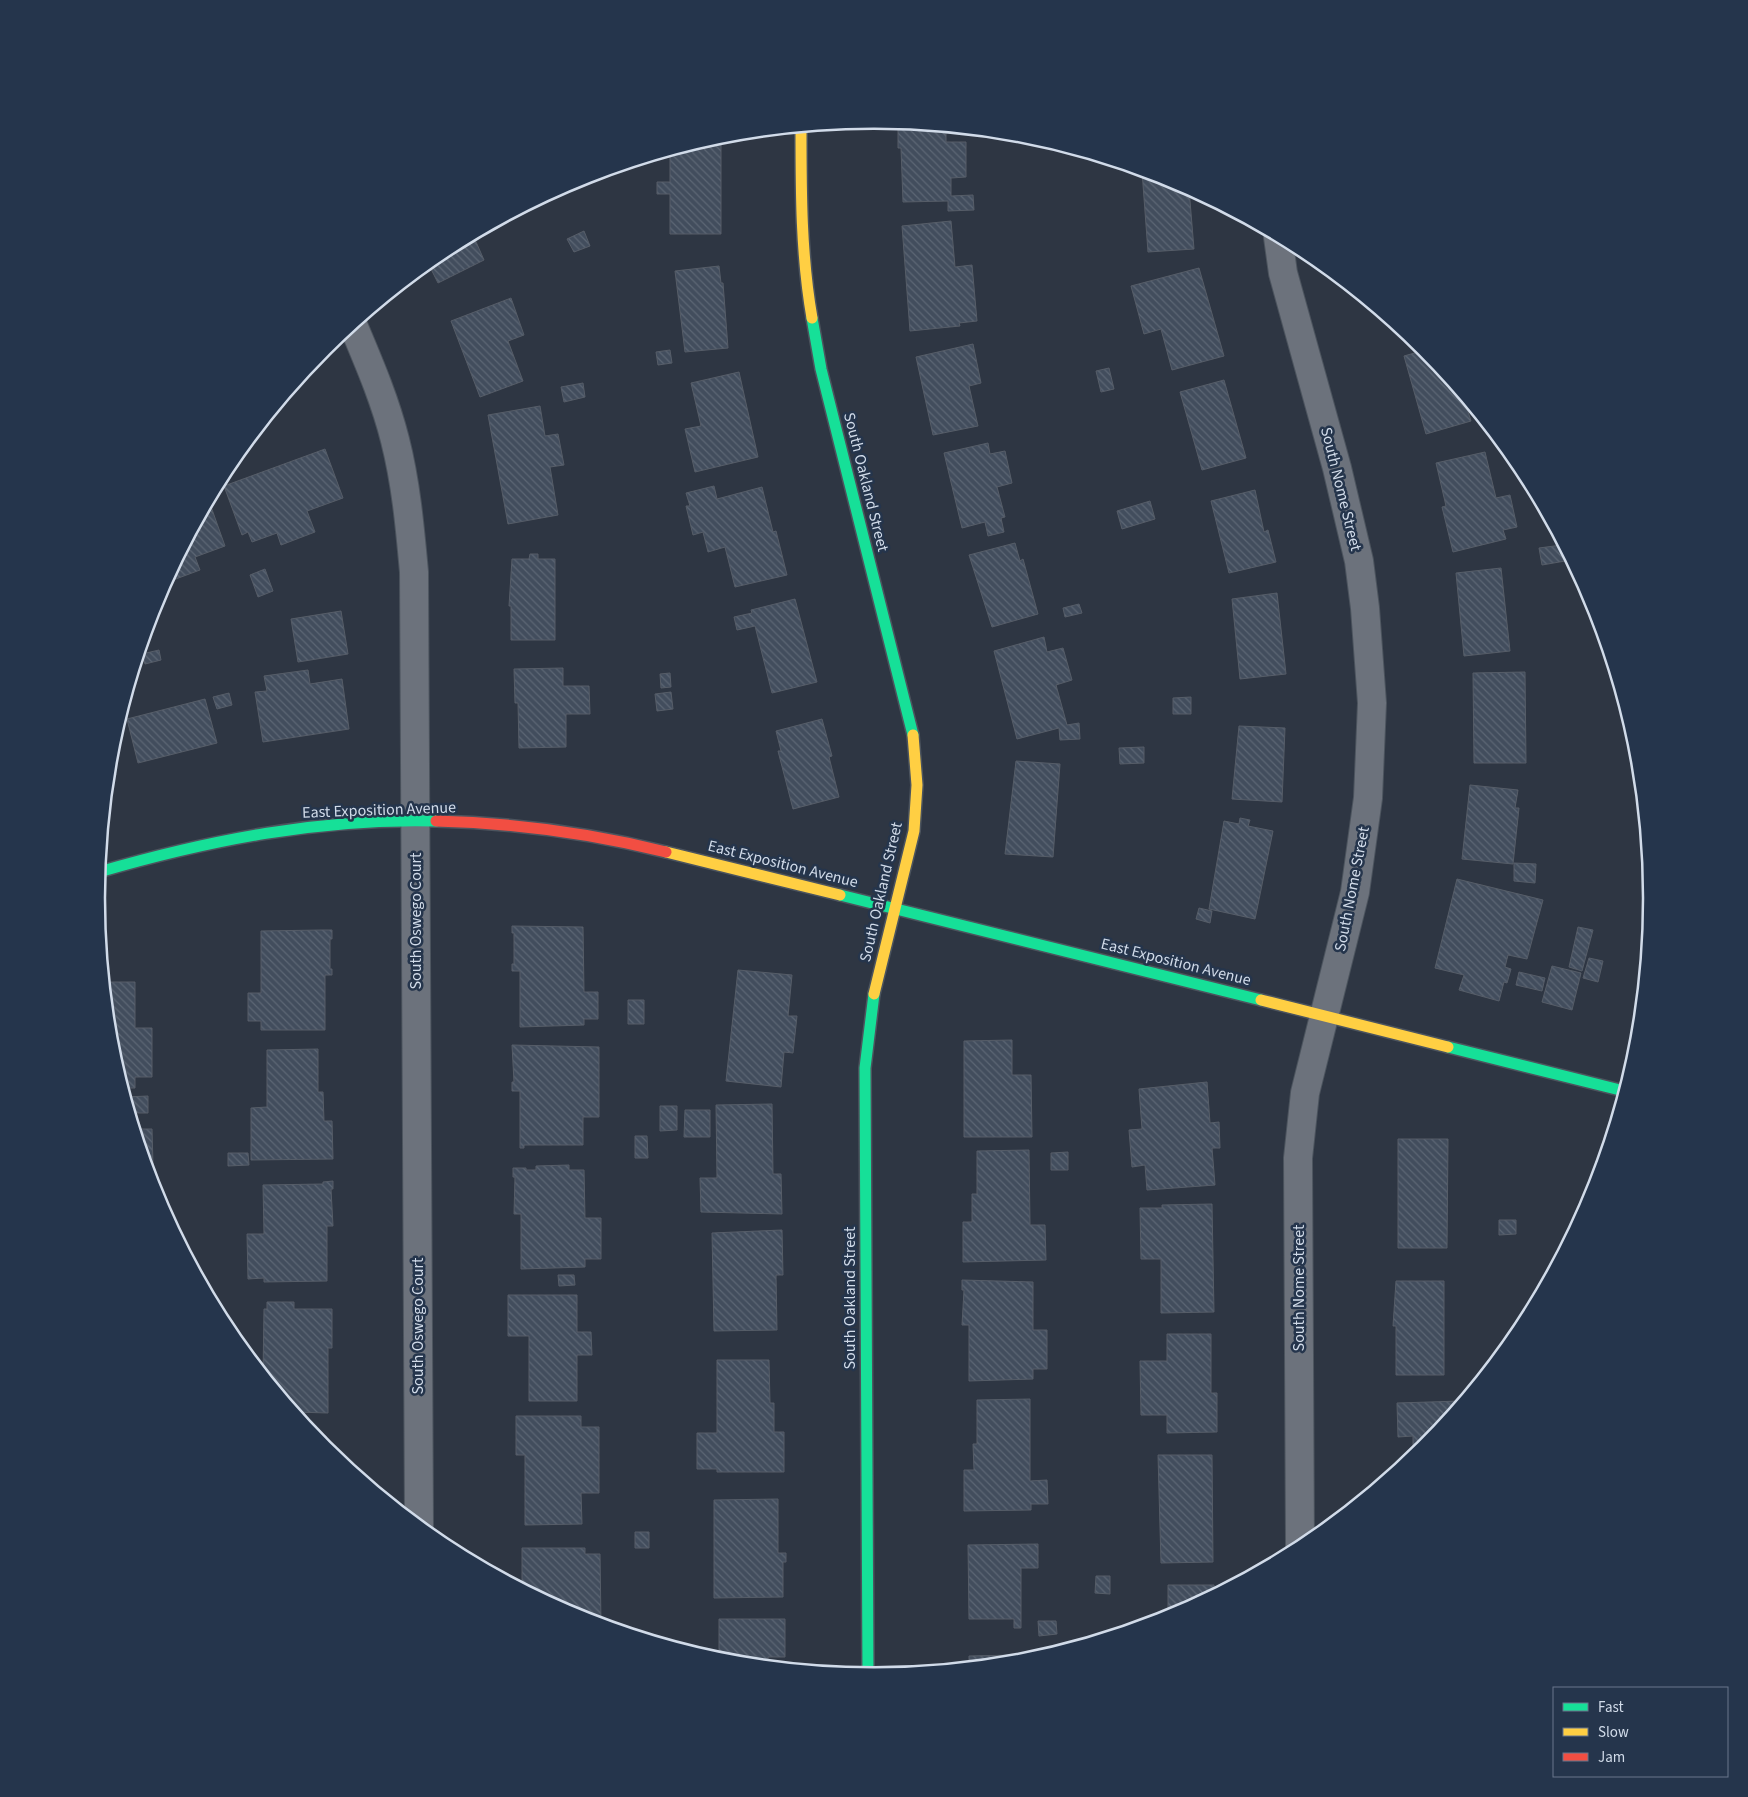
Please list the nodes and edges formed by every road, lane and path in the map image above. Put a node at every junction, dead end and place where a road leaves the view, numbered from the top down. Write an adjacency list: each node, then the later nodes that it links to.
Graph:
1 (801, 133): 6 (street, South Oakland Street)
2 (1279, 246): 7 (street, South Nome Street)
3 (355, 331): 4 (street, South Oswego Court)
4 (416, 822): 5 (street, East Exposition Avenue); 6 (street, East Exposition Avenue); 9 (street, South Oswego Court)
5 (106, 870)
6 (894, 908): 7 (street, East Exposition Avenue); 11 (street, South Oakland Street)
7 (1324, 1016): 8 (street, East Exposition Avenue); 10 (street, South Nome Street)
8 (1619, 1090)
9 (419, 1518)
10 (1300, 1539)
11 (868, 1668)

